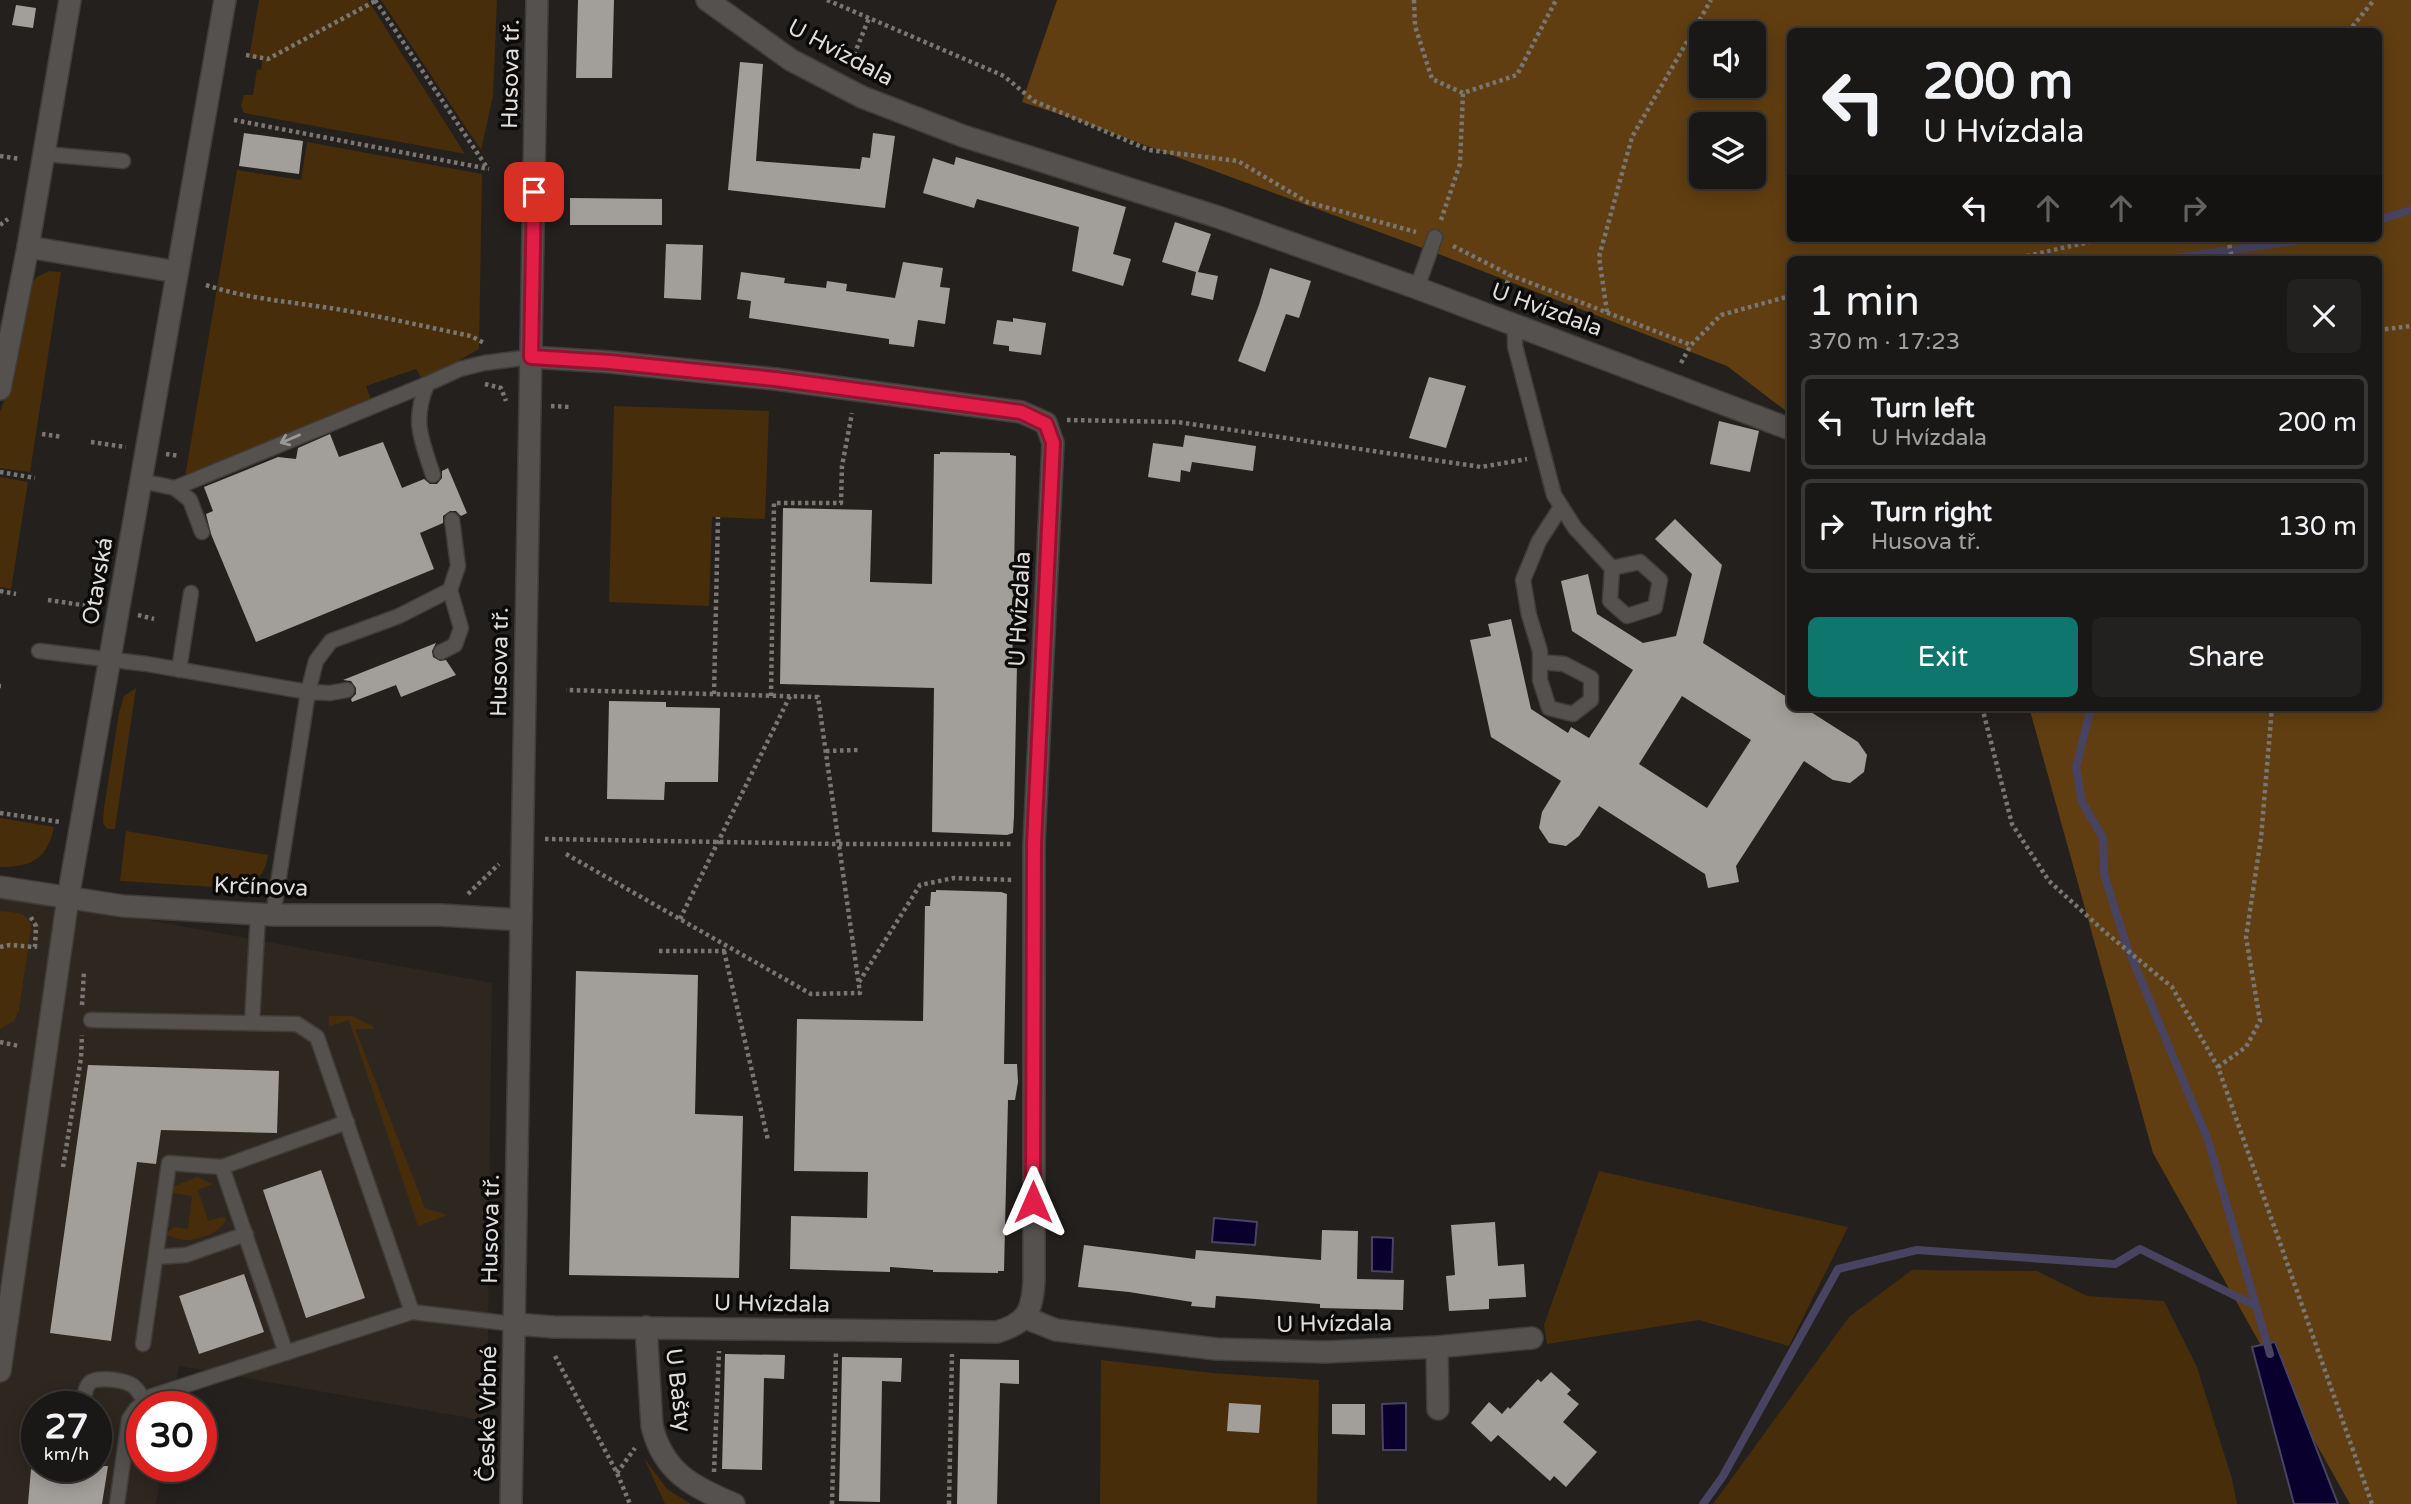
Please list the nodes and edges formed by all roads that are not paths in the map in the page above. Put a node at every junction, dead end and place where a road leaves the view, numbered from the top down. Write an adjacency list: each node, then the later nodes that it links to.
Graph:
1 (70, 0): 5 (street)
2 (225, 0): 9 (street, Otavská)
3 (537, 0): 12 (street, Husova tř.)
4 (707, 0): 10 (street, U Hvízdala)
5 (34, 157): 6 (lane); 8 (street)
6 (122, 161)
7 (1435, 237): 10 (lane)
8 (28, 247): 9 (street); 14 (street)
9 (177, 272): 17 (street, Otavská)
10 (1417, 288): 11 (street, U Hvízdala)
11 (1515, 325): 15 (street, U Hvízdala); 19 (lane)
12 (531, 357): 13 (lane); 35 (street, Husova tř.); 43 (street, U Hvízdala)
13 (427, 384): 16 (lane); 18 (lane, one-way to 18)
14 (0, 389)
15 (1787, 428)
16 (433, 475)
17 (141, 481): 18 (lane); 27 (street, Otavská)
18 (175, 488): 21 (lane)
19 (1561, 507): 22 (lane); 28 (lane)
20 (452, 520): 23 (lane)
21 (202, 532)
22 (1612, 568)
23 (450, 590): 26 (lane); 31 (lane)
24 (191, 593): 29 (lane)
25 (39, 651): 27 (lane)
26 (441, 652)
27 (109, 661): 29 (lane); 33 (street, Otavská)
28 (1540, 662)
29 (179, 670): 31 (lane)
30 (347, 690): 31 (lane)
31 (308, 692): 34 (lane)
32 (0, 887): 33 (street, Krčínova)
33 (68, 898): 34 (street, Krčínova); 50 (street)
34 (266, 914): 35 (street, Krčínova); 36 (lane)
35 (521, 920): 44 (street, Husova tř.)
36 (253, 1023): 37 (lane); 38 (lane)
37 (86, 1026)
38 (347, 1122): 39 (lane); 42 (lane)
39 (222, 1167): 40 (lane); 41 (lane)
40 (246, 1234): 41 (lane); 49 (lane)
41 (156, 1257): 47 (lane)
42 (412, 1312): 44 (lane); 49 (lane)
43 (1026, 1318): 45 (street, U Hvízdala); 48 (street, U Hvízdala)
44 (514, 1324): 45 (street, U Hvízdala); 57 (street, České Vrbné)
45 (646, 1327): 58 (street, U Bašty)
46 (1532, 1338): 48 (street, U Hvízdala)
47 (143, 1344)
48 (1437, 1347): 54 (street)
49 (286, 1353): 53 (lane)
50 (0, 1371)
51 (85, 1391): 52 (lane)
52 (138, 1391)
53 (168, 1391)
54 (1438, 1409)
55 (126, 1440): 56 (lane)
56 (117, 1504)
57 (511, 1504)
58 (734, 1504)

